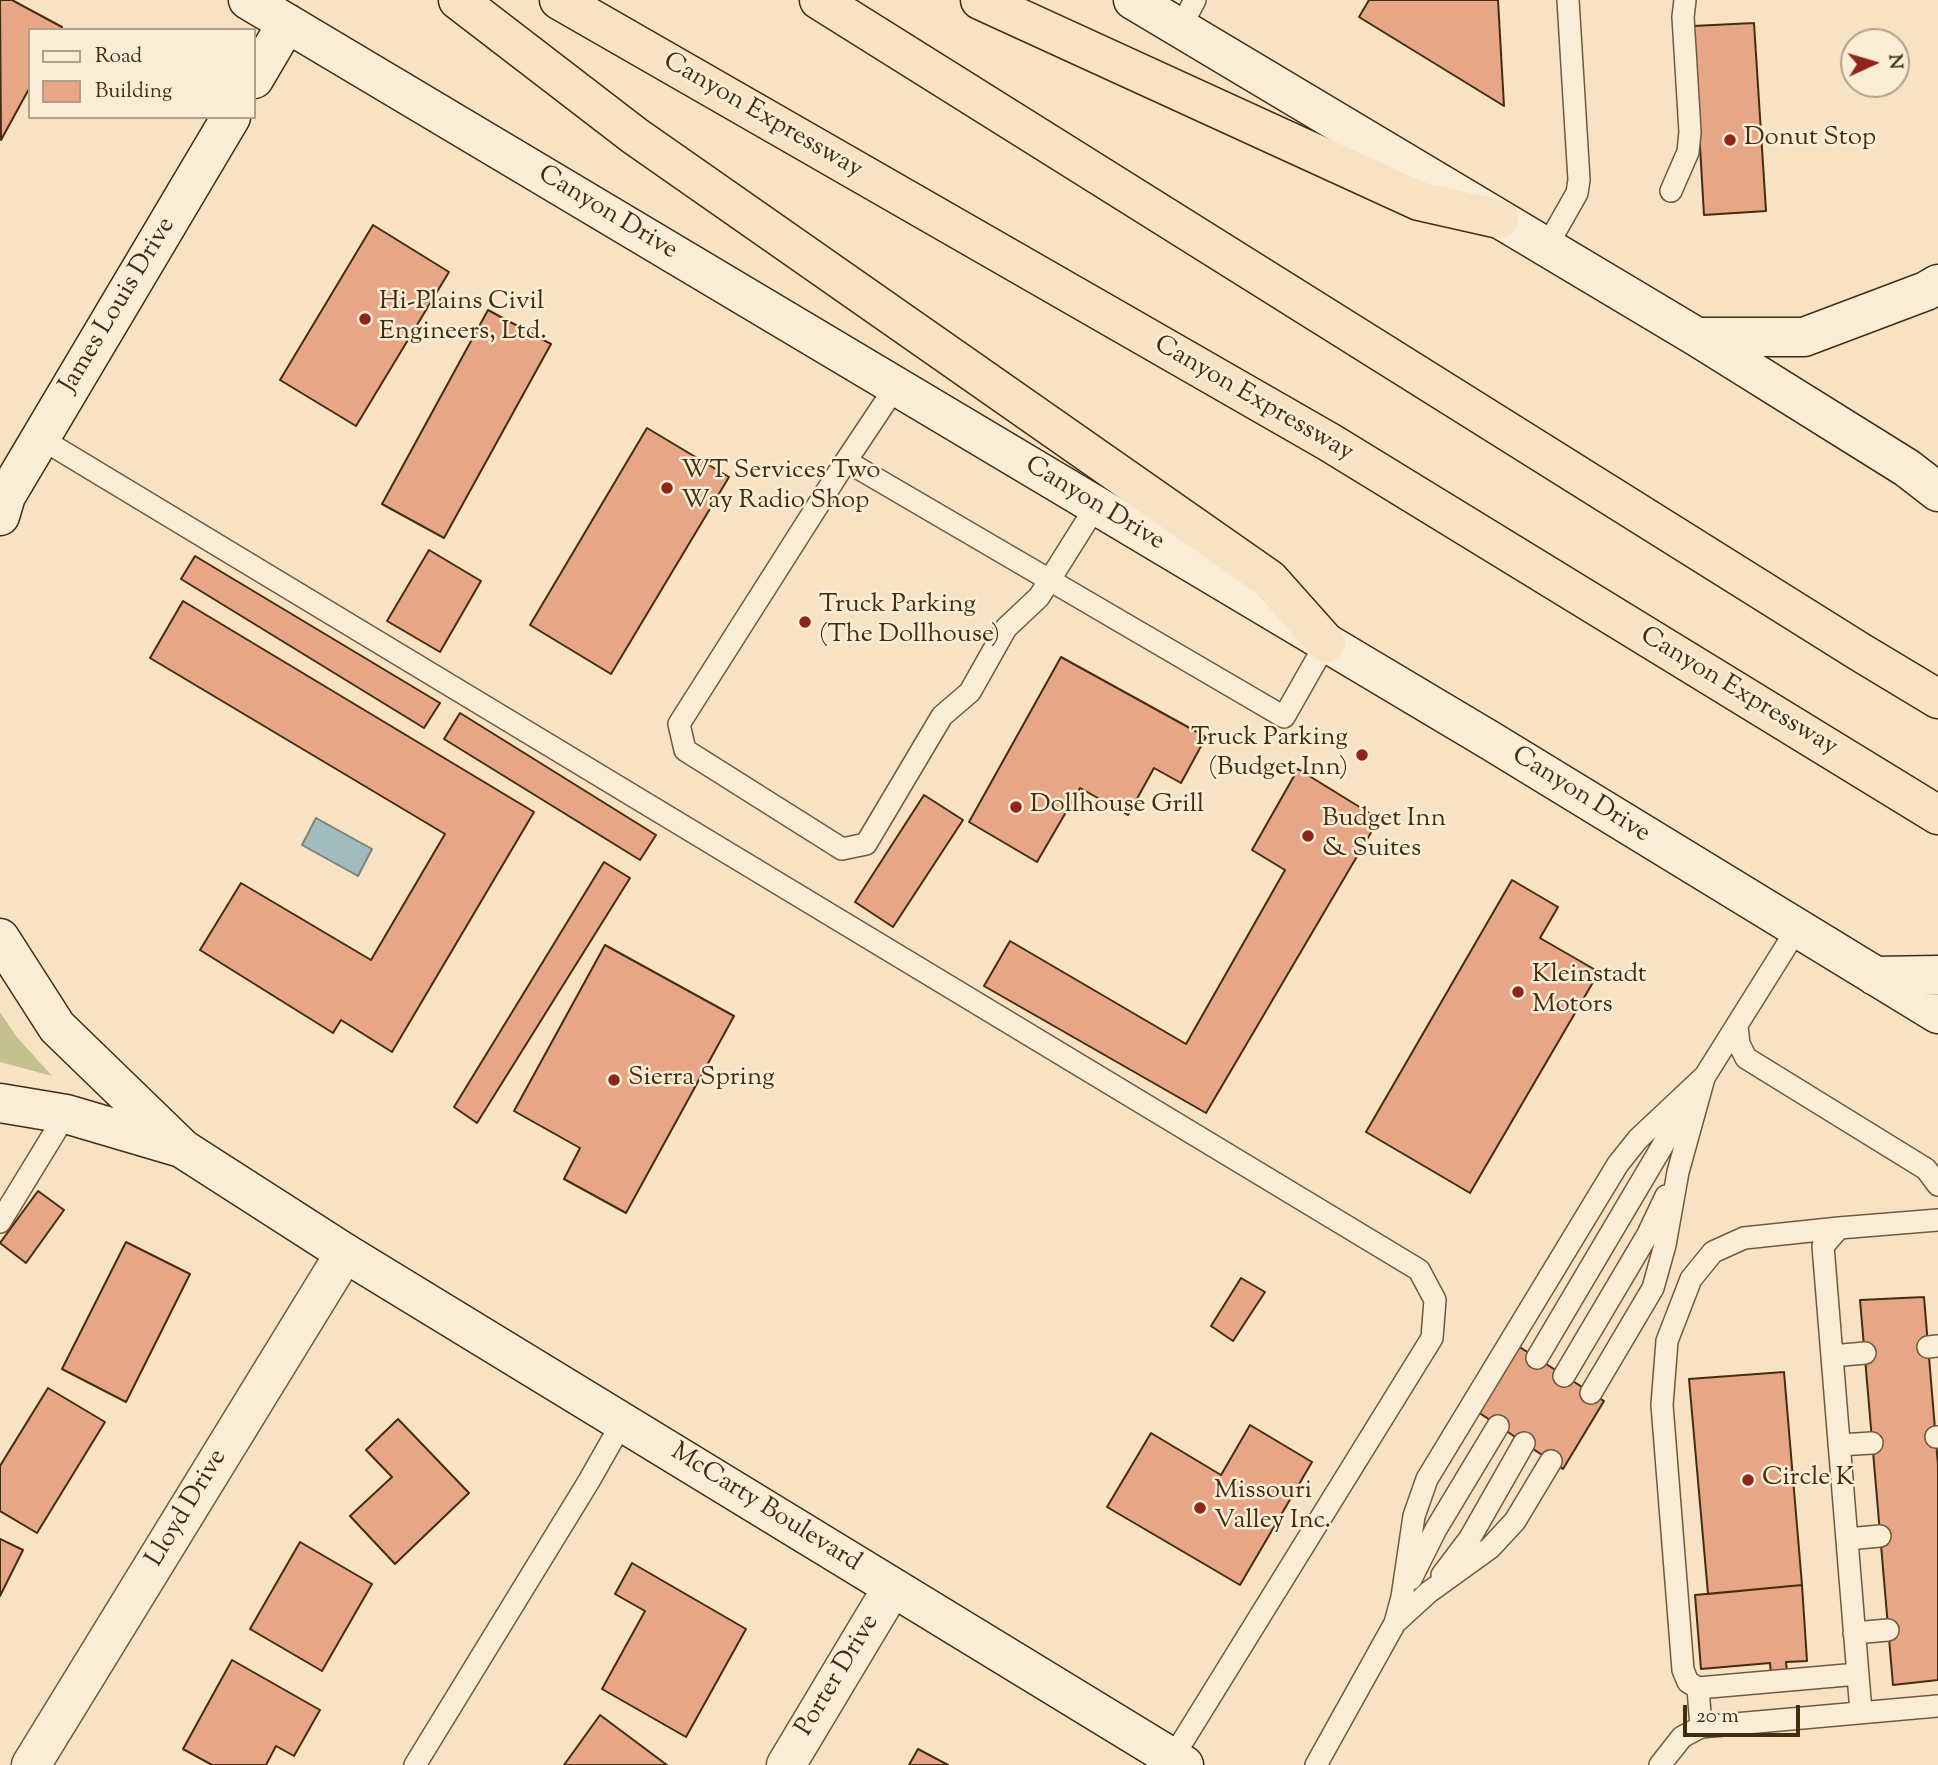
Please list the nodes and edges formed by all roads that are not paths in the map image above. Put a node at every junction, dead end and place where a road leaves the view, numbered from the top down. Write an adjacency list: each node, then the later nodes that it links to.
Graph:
1 (248, 0): 10 (main road, Canyon Drive)
2 (458, 0): 25 (highway)
3 (559, 0): 27 (highway, Canyon Expressway)
4 (819, 0): 26 (highway)
5 (980, 0): 14 (highway)
6 (1133, 0): 9 (main road)
7 (1568, 0): 15 (lane)
8 (1685, 0): 13 (lane)
9 (1187, 14): 14 (main road)
10 (287, 23): 11 (main road); 18 (main road, Canyon Drive)
11 (256, 76)
12 (230, 119): 19 (main road, James Louis Drive)
13 (1671, 191)
14 (1499, 219): 15 (main road)
15 (1546, 246): 17 (main road)
16 (1938, 284): 17 (main road)
17 (1697, 337): 21 (main road)
18 (896, 386): 20 (lane); 23 (main road, Canyon Drive)
19 (40, 438): 22 (main road, James Louis Drive); 68 (lane)
20 (846, 461): 24 (lane); 24 (lane)
21 (1938, 492)
22 (2, 504)
23 (1096, 506): 24 (lane); 25 (main road, Canyon Drive)
24 (1049, 579): 25 (lane)
25 (1326, 643): 28 (main road, Canyon Drive)
26 (1938, 699)
27 (1938, 816)
28 (1797, 929): 31 (main road, Canyon Drive); 33 (lane)
29 (0, 938): 37 (main road)
30 (1938, 975): 31 (main road)
31 (1875, 976): 32 (main road, Canyon Drive)
32 (1938, 1014)
33 (1737, 1026): 34 (lane); 39 (lane)
34 (1705, 1076): 38 (lane); 46 (lane); 59 (lane)
35 (0, 1103): 36 (main road)
36 (66, 1114): 37 (main road); 41 (lane)
37 (183, 1149): 43 (main road, McCarty Boulevard)
38 (1678, 1172): 47 (lane); 48 (lane)
39 (1938, 1185)
40 (1938, 1220): 42 (lane)
41 (0, 1222)
42 (1839, 1228): 45 (lane); 64 (lane)
43 (345, 1253): 49 (main road, McCarty Boulevard); 69 (main road, Lloyd Drive)
44 (1865, 1353): 45 (lane)
45 (1832, 1356): 53 (lane)
46 (1537, 1358)
47 (1564, 1376)
48 (1591, 1393)
49 (623, 1421): 57 (main road, McCarty Boulevard); 70 (lane)
50 (1498, 1426): 59 (lane)
51 (1524, 1443): 58 (lane)
52 (1872, 1443): 53 (lane)
53 (1839, 1445): 56 (lane)
54 (1551, 1461): 58 (lane)
55 (1880, 1536): 56 (lane)
56 (1847, 1539): 62 (lane)
57 (892, 1588): 68 (main road, McCarty Boulevard); 71 (main road, Porter Drive)
58 (1429, 1592): 60 (lane)
59 (1402, 1597): 60 (lane)
60 (1395, 1623): 72 (lane)
61 (1888, 1630): 62 (lane)
62 (1854, 1633): 63 (lane)
63 (1858, 1674): 64 (lane); 66 (lane)
64 (1699, 1688): 67 (lane)
65 (1938, 1706): 66 (lane)
66 (1861, 1712): 67 (lane)
67 (1701, 1727): 73 (lane)
68 (1174, 1763)
69 (32, 1765)
70 (415, 1765)
71 (786, 1765)
72 (1316, 1765)
73 (1661, 1765)

